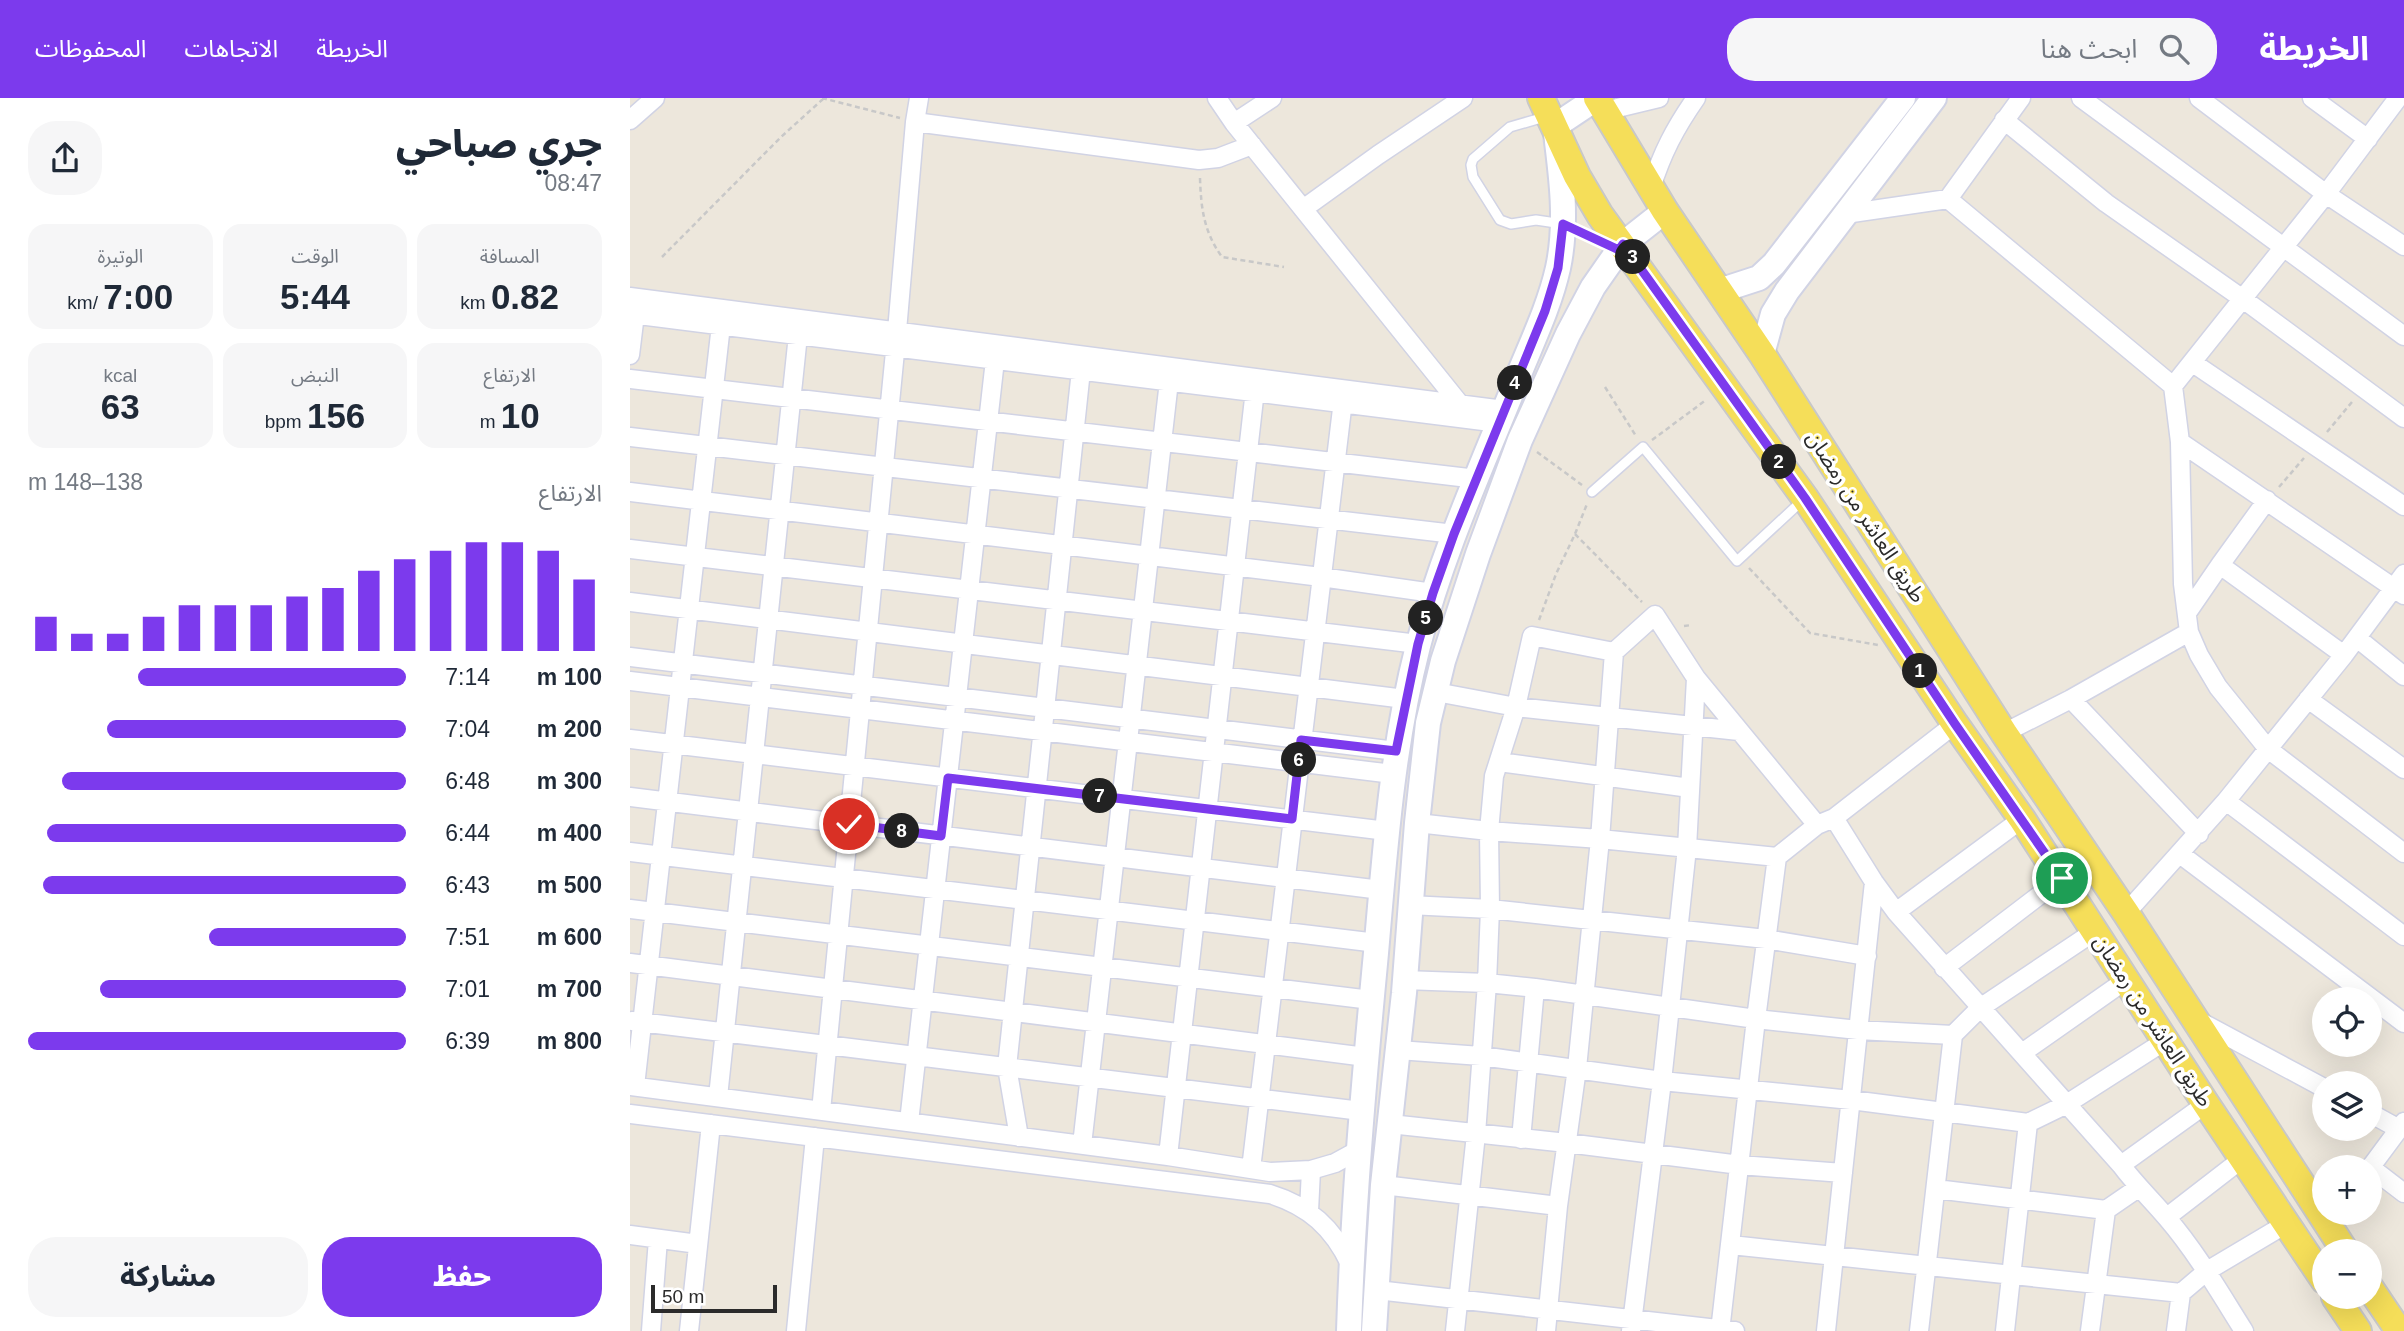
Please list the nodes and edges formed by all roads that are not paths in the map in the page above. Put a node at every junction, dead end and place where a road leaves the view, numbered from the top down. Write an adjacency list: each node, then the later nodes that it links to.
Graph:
1 (654, 98): 17 (street)
2 (919, 98): 19 (street)
3 (1217, 98): 20 (street)
4 (1272, 98): 20 (street)
5 (1463, 98): 26 (street)
6 (1658, 98): 15 (street)
7 (1696, 98): 23 (street)
8 (1903, 98): 33 (main road)
9 (1934, 98): 28 (main road)
10 (2021, 98): 18 (street)
11 (2081, 98): 32 (street)
12 (2199, 98): 24 (street)
13 (2312, 98): 21 (street)
14 (2398, 98): 21 (street)
15 (1600, 102): 16 (main road); 23 (main road, طريق العاشر من رمضان)
16 (1549, 113): 29 (main road); 29 (lane); 31 (main road, طريق العاشر من رمضان)
17 (630, 120)
18 (2004, 120): 25 (street); 34 (street)
19 (915, 122): 22 (street); 39 (street)
20 (1234, 123): 22 (street)
21 (2368, 139): 24 (street)
22 (1252, 145): 26 (street)
23 (1651, 188): 27 (main road, طريق العاشر من رمضان)
24 (2326, 194): 30 (street); 32 (street)
25 (1948, 200): 28 (street); 48 (street)
26 (1303, 209): 52 (street)
27 (1665, 211): 31 (main road); 33 (main road, طريق العاشر من رمضان)
28 (1845, 214): 40 (main road)
29 (1563, 224): 31 (lane); 54 (main road)
30 (2404, 246)
31 (1621, 247): 72 (main road, طريق العاشر من رمضان); 122 (main road)
32 (2282, 248): 34 (street); 38 (street)
33 (1719, 291): 40 (main road, طريق العاشر من رمضان)
34 (2244, 299): 43 (street); 55 (street)
35 (632, 308): 36 (street); 39 (street); 41 (street)
36 (721, 325): 37 (street); 49 (street)
37 (798, 335): 39 (street); 51 (street)
38 (2404, 336)
39 (896, 339): 42 (street); 47 (street); 53 (street)
40 (1762, 354): 139 (main road, طريق العاشر من رمضان)
41 (630, 355)
42 (995, 360): 44 (street); 57 (street)
43 (2193, 363): 48 (street); 76 (street)
44 (1081, 370): 46 (street); 58 (street)
45 (630, 379): 49 (street)
46 (1170, 381): 47 (street); 60 (street)
47 (1255, 385): 50 (street); 63 (street)
48 (2174, 386): 61 (street)
49 (714, 389): 51 (street); 62 (street)
50 (1343, 396): 52 (street); 56 (street); 65 (street)
51 (792, 399): 53 (street); 64 (street)
52 (1459, 403): 54 (street); 56 (street)
53 (890, 410): 57 (street); 66 (street)
54 (1502, 416): 56 (street); 68 (main road)
55 (2404, 418)
56 (1472, 419)
57 (988, 422): 58 (street); 67 (street)
58 (1074, 432): 60 (street); 69 (street)
59 (630, 438): 62 (street)
60 (1163, 442): 63 (street); 73 (street)
61 (2180, 442): 75 (street); 99 (street)
62 (708, 447): 64 (street); 74 (street)
63 (1247, 452): 65 (street); 77 (street)
64 (786, 456): 66 (street); 78 (street)
65 (1335, 463): 68 (street); 79 (street)
66 (884, 467): 67 (street); 80 (street)
67 (982, 478): 69 (street); 81 (street)
68 (1476, 479): 82 (main road)
69 (1069, 489): 73 (street); 83 (street)
70 (630, 492): 74 (street)
71 (1592, 492): 72 (lane)
72 (1805, 498): 134 (main road, طريق العاشر من رمضان)
73 (1156, 499): 77 (street); 85 (street)
74 (702, 500): 78 (street); 86 (street)
75 (2267, 500): 87 (street); 92 (street)
76 (2404, 506)
77 (1240, 509): 79 (street); 88 (street)
78 (780, 510): 80 (street); 89 (street)
79 (1328, 519): 82 (street); 90 (street)
80 (879, 523): 81 (street); 91 (street)
81 (976, 534): 83 (street); 93 (street)
82 (1454, 534): 94 (main road)
83 (1062, 545): 85 (street); 95 (street)
84 (630, 549): 86 (street)
85 (1150, 556): 88 (street); 98 (street)
86 (695, 557): 89 (street); 97 (street)
87 (2220, 565): 99 (street); 110 (street)
88 (1233, 566): 90 (street); 101 (street)
89 (774, 567): 91 (street); 100 (street)
90 (1321, 577): 94 (street); 103 (street)
91 (873, 579): 93 (street); 102 (street)
92 (2401, 585): 105 (street)
93 (969, 590): 95 (street); 106 (street)
94 (1433, 593): 107 (main road)
95 (1056, 601): 98 (street); 109 (street)
96 (630, 602): 97 (street)
97 (689, 609): 100 (street); 112 (street)
98 (1143, 611): 101 (street); 113 (street)
99 (2186, 613): 104 (street)
100 (769, 619): 102 (street); 114 (street)
101 (1227, 622): 103 (street); 115 (street)
102 (868, 631): 106 (street); 120 (street)
103 (1315, 632): 107 (street); 119 (street)
104 (2189, 632): 126 (street); 144 (street)
105 (2357, 638): 110 (street); 116 (street)
106 (963, 643): 109 (street); 124 (street)
107 (1418, 644): 125 (main road)
108 (1614, 652): 117 (street); 128 (street); 131 (street)
109 (1051, 654): 113 (street); 129 (street)
110 (2344, 655): 127 (street)
111 (630, 657): 112 (street)
112 (683, 664): 114 (street); 121 (street)
113 (1137, 664): 115 (street); 132 (street)
114 (763, 673): 120 (street); 123 (street)
115 (1221, 675): 119 (street); 136 (street)
116 (2404, 676)
117 (1696, 678): 135 (street); 138 (street)
118 (630, 681): 121 (street)
119 (1308, 685): 125 (street); 141 (street)
120 (863, 686): 124 (street); 130 (street)
121 (680, 687): 123 (street); 143 (street)
122 (1436, 692): 128 (street); 165 (main road)
123 (761, 697): 130 (street); 146 (street)
124 (957, 697): 129 (street); 133 (street)
125 (1405, 699): 149 (main road)
126 (2071, 699): 139 (street); 170 (street)
127 (2308, 699): 144 (street); 151 (street)
128 (1516, 707): 131 (street); 147 (street)
129 (1045, 708): 132 (street); 137 (street)
130 (860, 709): 133 (street); 150 (street)
131 (1610, 718): 135 (street); 152 (street)
132 (1131, 719): 136 (street); 142 (street)
133 (954, 721): 137 (street); 153 (street)
134 (1955, 724): 162 (street); 164 (main road, طريق العاشر من رمضان)
135 (1693, 728): 138 (street); 155 (street)
136 (1215, 729): 141 (street); 145 (street)
137 (1043, 732): 142 (street); 154 (street)
138 (1740, 732): 167 (street)
139 (2004, 733): 196 (main road, طريق العاشر من رمضان)
140 (630, 739): 143 (street)
141 (1301, 740): 148 (street); 149 (street)
142 (1128, 742): 145 (street); 157 (street)
143 (674, 744): 146 (street); 158 (street)
144 (2268, 749): 159 (street); 176 (street)
145 (1213, 752): 148 (street); 160 (street)
146 (754, 754): 150 (street); 161 (street)
147 (1499, 762): 152 (street); 169 (street)
148 (1299, 763): 149 (street); 163 (street)
149 (1395, 763): 168 (main road)
150 (855, 766): 153 (street); 166 (street)
151 (2404, 769)
152 (1605, 776): 155 (street); 172 (street)
153 (948, 778): 154 (street); 171 (street)
154 (1037, 788): 157 (street); 173 (street)
155 (1690, 788): 174 (street)
156 (630, 797): 158 (street)
157 (1122, 798): 160 (street); 180 (street)
158 (667, 802): 161 (street); 178 (street)
159 (2225, 802): 170 (street); 204 (street)
160 (1206, 809): 163 (street); 182 (street)
161 (748, 812): 166 (street); 181 (street)
162 (1834, 818): 167 (street); 186 (street)
163 (1292, 819): 168 (street); 184 (street)
164 (2022, 819): 185 (main road, طريق العاشر من رمضان); 195 (street)
165 (1417, 823): 169 (street); 190 (main road)
166 (849, 824): 171 (street); 183 (street)
167 (1816, 825): 179 (street)
168 (1387, 831): 188 (main road)
169 (1489, 831): 172 (street); 192 (street)
170 (2199, 834): 177 (street)
171 (941, 836): 173 (street); 187 (street)
172 (1600, 839): 174 (street); 197 (street)
173 (1030, 847): 180 (street); 189 (street)
174 (1687, 848): 179 (street); 200 (street)
175 (630, 852): 178 (street)
176 (2404, 853)
177 (2180, 854): 196 (street); 232 (street)
178 (661, 856): 181 (street); 194 (street)
179 (1777, 857): 205 (street)
180 (1115, 858): 182 (street); 193 (street)
181 (743, 866): 183 (street); 199 (street)
182 (1200, 868): 184 (street); 198 (street)
183 (844, 878): 187 (street); 203 (street)
184 (1284, 878): 188 (street); 201 (street)
185 (2062, 878): 202 (main road, طريق العاشر من رمضان); 213 (street)
186 (1874, 882): 195 (street); 208 (street)
187 (935, 889): 189 (street); 207 (street)
188 (1381, 891): 206 (main road)
189 (1025, 900): 193 (street); 209 (street)
190 (1409, 905): 192 (street); 216 (main road)
191 (630, 909): 194 (street)
192 (1490, 909): 197 (street); 218 (street)
193 (1109, 911): 198 (street); 212 (street)
194 (655, 912): 199 (street); 211 (street)
195 (1896, 912): 213 (street)
196 (2126, 912): 229 (main road, طريق العاشر من رمضان)
197 (1591, 919): 200 (street); 222 (street)
198 (1194, 921): 201 (street); 215 (street)
199 (737, 922): 203 (street); 214 (street)
200 (1678, 929): 205 (street); 225 (street)
201 (1278, 931): 206 (street); 219 (street)
202 (2095, 931): 217 (main road, طريق العاشر من رمضان); 226 (street)
203 (838, 934): 207 (street); 221 (street)
204 (2404, 936)
205 (1766, 939): 208 (street); 228 (street)
206 (1377, 943): 224 (main road)
207 (929, 946): 209 (street); 223 (street)
208 (1867, 956): 233 (street)
209 (1019, 957): 212 (street); 227 (street)
210 (630, 963): 211 (street)
211 (649, 965): 214 (street); 230 (street)
212 (1103, 967): 215 (street); 231 (street)
213 (1944, 968): 226 (street)
214 (731, 976): 221 (street); 234 (street)
215 (1188, 977): 219 (street); 235 (street)
216 (1405, 980): 218 (street); 241 (main road)
217 (2126, 980): 237 (main road, طريق العاشر من رمضان); 242 (street)
218 (1487, 983): 220 (street); 244 (street)
219 (1271, 988): 224 (street); 238 (street)
220 (1535, 988): 222 (street); 246 (street)
221 (833, 989): 223 (street); 239 (street)
222 (1583, 995): 225 (street); 248 (street)
223 (923, 1000): 227 (street); 243 (street)
224 (1371, 1000): 245 (main road)
225 (1670, 1005): 228 (street); 250 (street)
226 (1980, 1008): 236 (street); 242 (street)
227 (1013, 1012): 231 (street); 247 (street)
228 (1756, 1018): 233 (street); 254 (street)
229 (2196, 1019): 240 (main road, طريق العاشر من رمضان); 251 (street)
230 (636, 1022): 234 (street); 252 (street)
231 (1096, 1023): 235 (street); 249 (street)
232 (2404, 1023)
233 (1858, 1030): 236 (street); 257 (street)
234 (725, 1032): 239 (street); 255 (street)
235 (1182, 1034): 238 (street); 253 (street)
236 (1953, 1035): 262 (street)
237 (2165, 1041): 258 (street); 259 (main road, طريق العاشر من رمضان)
238 (1264, 1044): 245 (street); 256 (street)
239 (827, 1045): 243 (street); 260 (street)
240 (2214, 1048): 259 (main road); 274 (main road, طريق العاشر من رمضان)
241 (1398, 1050): 244 (street); 267 (main road)
242 (2022, 1053): 258 (street)
243 (916, 1056): 247 (street); 265 (street)
244 (1481, 1056): 246 (street); 270 (street)
245 (1366, 1057): 261 (main road)
246 (1529, 1062): 248 (street); 273 (street)
247 (1007, 1067): 249 (street); 272 (street)
248 (1577, 1069): 250 (street); 275 (street)
249 (1090, 1077): 253 (street); 276 (street)
250 (1662, 1081): 254 (street); 278 (street)
251 (2312, 1082)
252 (632, 1086): 255 (street)
253 (1175, 1088): 256 (street); 280 (street)
254 (1749, 1090): 257 (street); 282 (street)
255 (718, 1097): 260 (street)
256 (1258, 1098): 261 (street); 284 (street)
257 (1851, 1100): 262 (street); 286 (street)
258 (2065, 1105): 268 (street); 283 (street)
259 (2208, 1107): 281 (main road, طريق العاشر من رمضان); 283 (street)
260 (821, 1111): 265 (street)
261 (1361, 1111): 277 (main road)
262 (1946, 1111): 268 (street); 290 (street)
263 (630, 1114): 266 (street)
264 (2382, 1118): 269 (street)
265 (909, 1122): 272 (street)
266 (711, 1124): 271 (street); 303 (street)
267 (1390, 1124): 270 (street); 288 (main road)
268 (2028, 1124): 295 (street)
269 (2401, 1125): 279 (street)
270 (1476, 1134): 273 (street); 294 (street)
271 (815, 1137): 298 (street); 322 (street)
272 (1019, 1137): 276 (street)
273 (1521, 1139): 275 (street)
274 (2273, 1140): 291 (main road); 292 (main road, طريق العاشر من رمضان)
275 (1567, 1143): 278 (street); 296 (street)
276 (1082, 1145): 280 (street)
277 (1357, 1151): 285 (street); 307 (main road)
278 (1653, 1155): 282 (street); 318 (street)
279 (2379, 1155)
280 (1168, 1156): 284 (street)
281 (2242, 1159): 291 (main road, طريق العاشر من رمضان); 299 (street)
282 (1740, 1165): 286 (street); 304 (street)
283 (2121, 1165): 289 (street)
284 (1251, 1169): 285 (street)
285 (1311, 1170): 298 (street)
286 (1843, 1173): 305 (street)
287 (2382, 1177): 293 (street)
288 (1383, 1185): 294 (street); 312 (main road)
289 (2138, 1188): 297 (street); 299 (street)
290 (1936, 1189): 295 (street); 308 (street)
291 (2263, 1189): 300 (main road, طريق العاشر من رمضان)
292 (2312, 1193)
293 (2404, 1193)
294 (1469, 1196): 296 (street); 314 (street)
295 (2019, 1199): 297 (street); 310 (street)
296 (1558, 1206): 317 (street)
297 (2106, 1210): 311 (street)
298 (1309, 1211): 307 (street)
299 (2167, 1217): 309 (street)
300 (2286, 1224): 306 (main road, طريق العاشر من رمضان); 309 (street)
301 (630, 1236): 302 (street)
302 (658, 1239): 303 (street); 320 (street)
303 (698, 1244): 321 (street)
304 (1731, 1245): 305 (street); 319 (street)
305 (1834, 1255): 308 (street); 327 (street)
306 (2312, 1262)
307 (1351, 1266): 323 (main road)
308 (1928, 1266): 310 (street); 328 (street)
309 (2207, 1271): 313 (street); 332 (street)
310 (2012, 1274): 311 (street); 329 (street)
311 (2096, 1284): 313 (street); 330 (street)
312 (1377, 1290): 314 (street); 324 (main road)
313 (2181, 1293): 331 (street)
314 (1458, 1298): 317 (street); 325 (street)
315 (2382, 1306): 334 (main road)
316 (2343, 1309): 333 (main road)
317 (1549, 1310): 318 (street); 326 (street)
318 (1632, 1325): 319 (street)
319 (1725, 1330)
320 (651, 1331)
321 (689, 1331)
322 (796, 1331)
323 (1349, 1331)
324 (1374, 1331)
325 (1455, 1331)
326 (1546, 1331)
327 (1826, 1331)
328 (1919, 1331)
329 (2005, 1331)
330 (2090, 1331)
331 (2176, 1331)
332 (2244, 1331)
333 (2358, 1331)
334 (2399, 1331)

